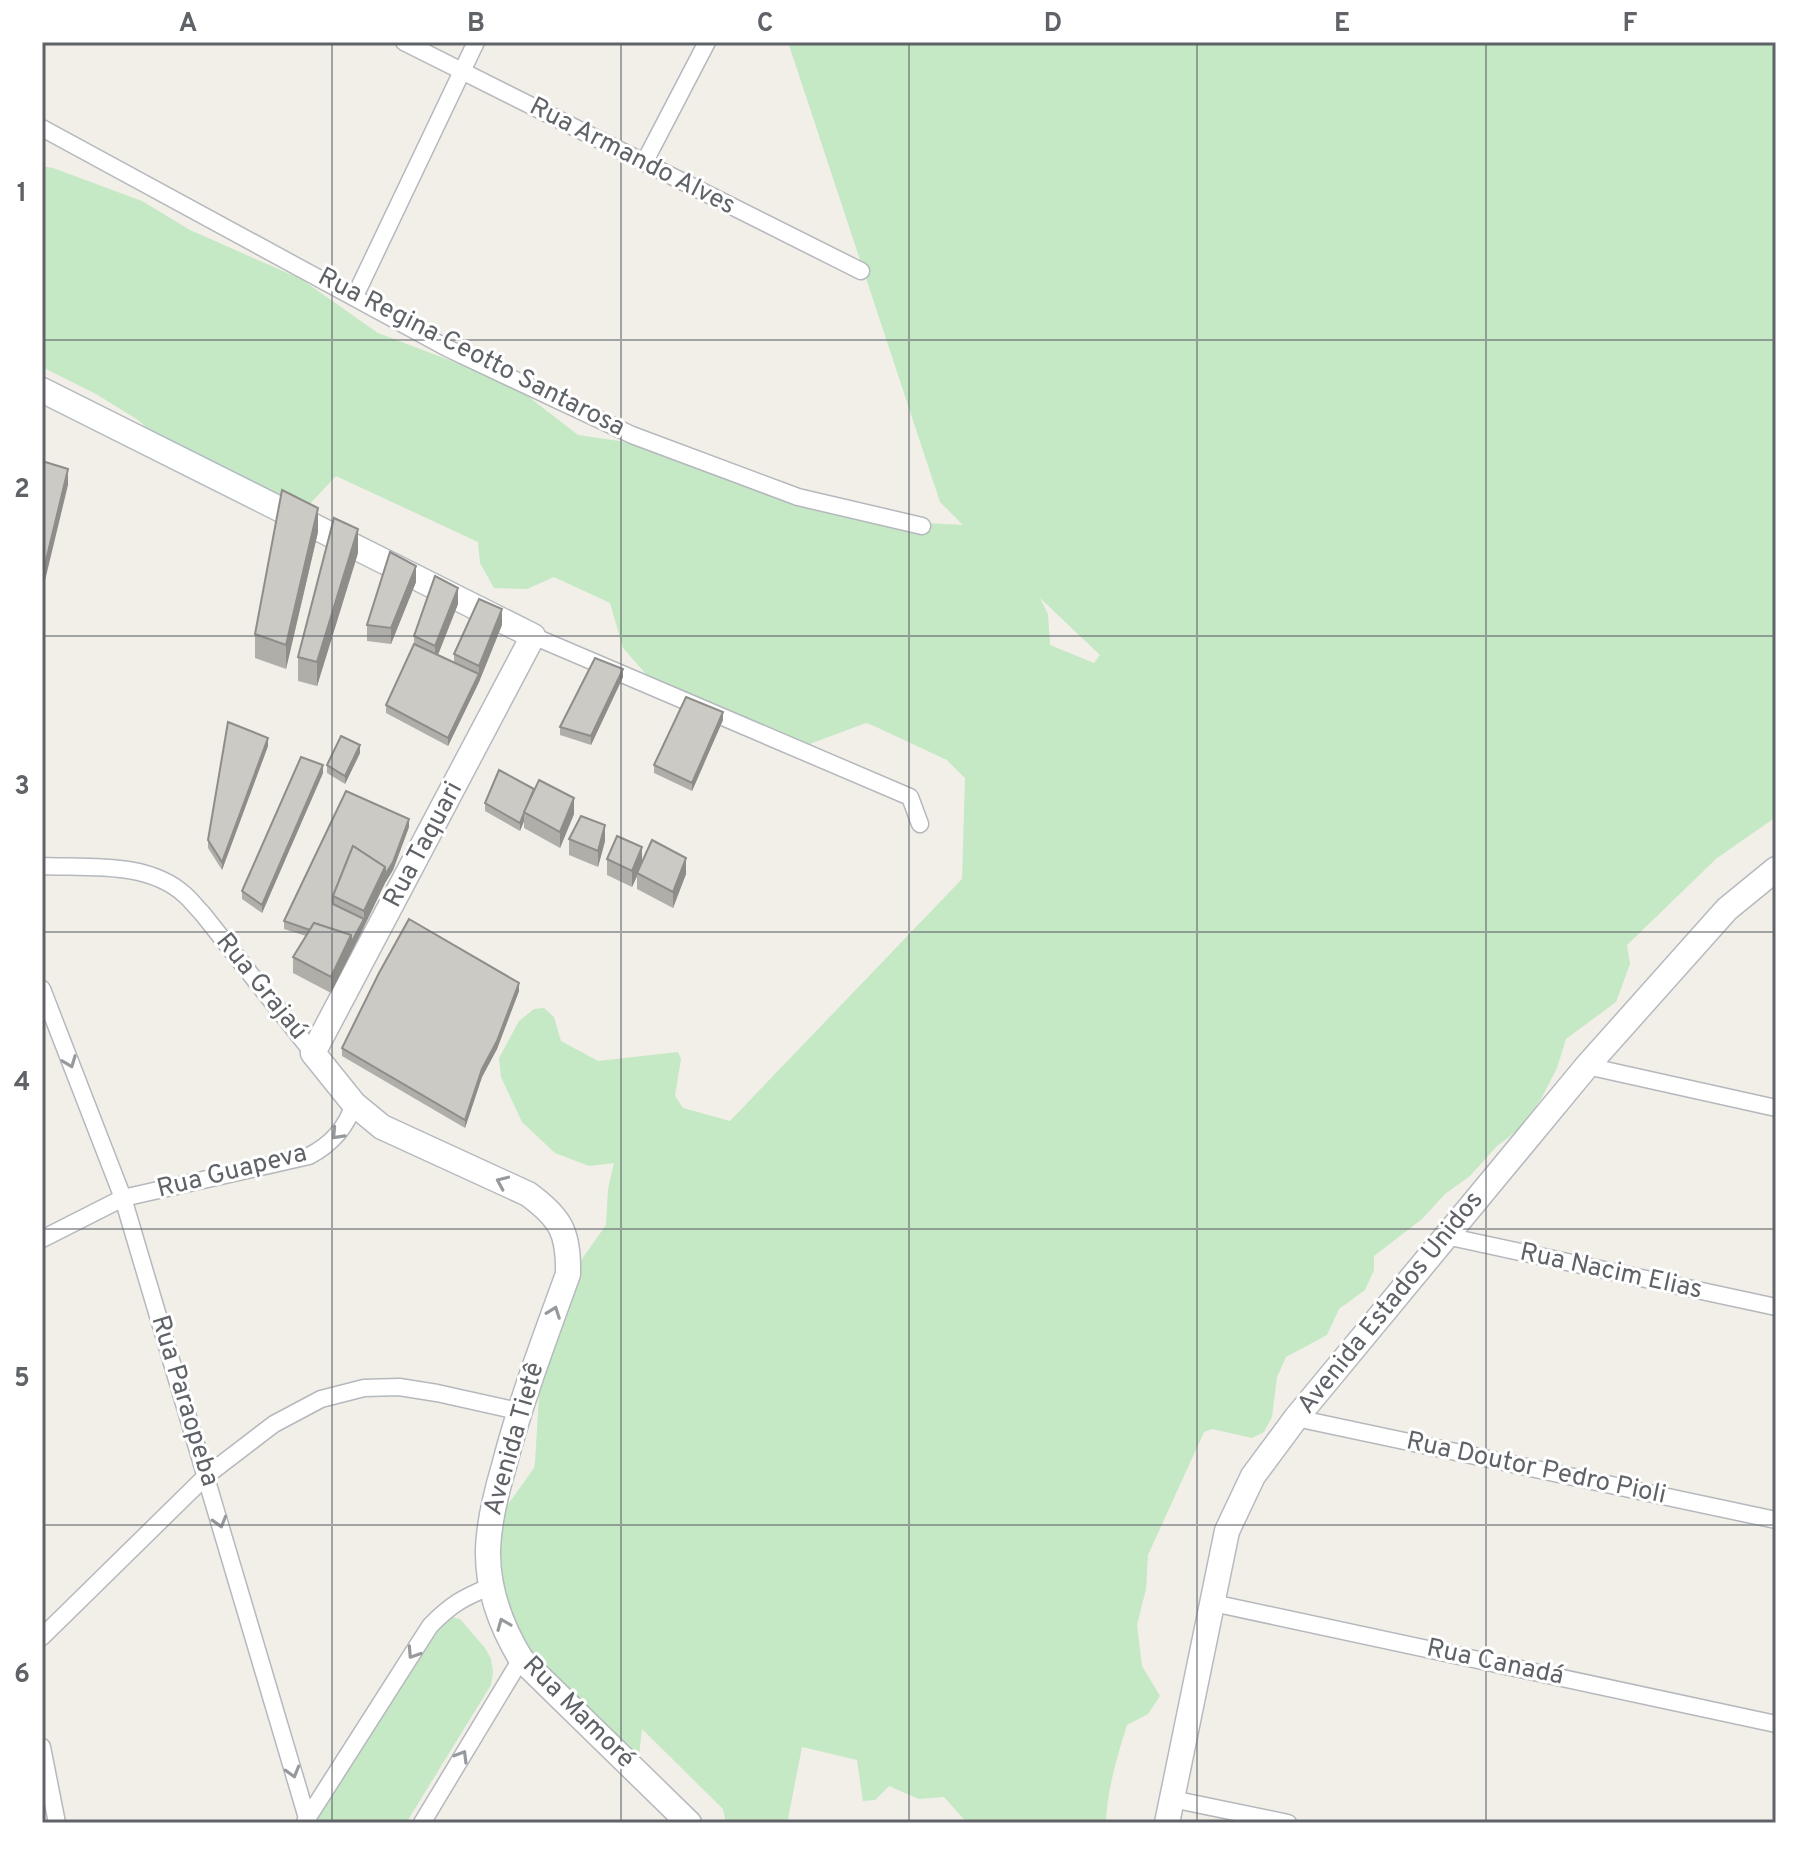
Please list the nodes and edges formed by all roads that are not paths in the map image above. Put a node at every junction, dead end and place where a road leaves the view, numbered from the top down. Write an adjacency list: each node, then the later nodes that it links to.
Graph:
1 (404, 42): 4 (street, Rua Armando Alves)
2 (476, 42): 4 (street)
3 (707, 42): 6 (street)
4 (462, 71): 6 (street, Rua Armando Alves); 8 (street)
5 (42, 128): 8 (street, Rua Regina Ceotto Santarosa)
6 (644, 163): 7 (street, Rua Armando Alves)
7 (861, 271)
8 (355, 296): 10 (street, Rua Regina Ceotto Santarosa)
9 (42, 390): 11 (street)
10 (922, 526)
11 (533, 636): 12 (street); 16 (street, Rua Taquari)
12 (920, 824)
13 (42, 866): 16 (street, Rua Grajaú)
14 (1776, 869): 17 (street, Avenida Estados Unidos)
15 (42, 989): 20 (street, Rua Paraopeba, one-way to 20)
16 (313, 1053): 18 (street, Rua Grajaú)
17 (1587, 1066): 19 (street); 21 (street, Avenida Estados Unidos)
18 (354, 1104): 20 (street, Rua Guapeva, one-way to 20); 24 (street, Avenida Tietê, one-way to 18)
19 (1776, 1108)
20 (123, 1198): 22 (street, Rua Guapeva); 26 (street, Rua Paraopeba)
21 (1446, 1236): 23 (street, Rua Nacim Elias); 25 (street, Avenida Estados Unidos)
22 (42, 1239)
23 (1776, 1307)
24 (518, 1411): 26 (street); 28 (street, Avenida Tietê)
25 (1296, 1418): 27 (street, Rua Doutor Pedro Pioli); 29 (street, Avenida Estados Unidos)
26 (206, 1476): 30 (street); 35 (street, Rua Paraopeba, one-way to 35)
27 (1776, 1520)
28 (491, 1586): 31 (street, Rua Mamoré, one-way to 28); 35 (street, one-way to 35)
29 (1213, 1603): 32 (street, Rua Canadá); 34 (street, Avenida Estados Unidos)
30 (42, 1637)
31 (521, 1659): 37 (street, one-way to 31); 38 (street, Rua Mamoré)
32 (1776, 1724)
33 (42, 1747): 36 (street)
34 (1172, 1799): 39 (street, Avenida Estados Unidos); 40 (street)
35 (305, 1821)
36 (57, 1823)
37 (422, 1823)
38 (689, 1823)
39 (1167, 1823)
40 (1288, 1823)

